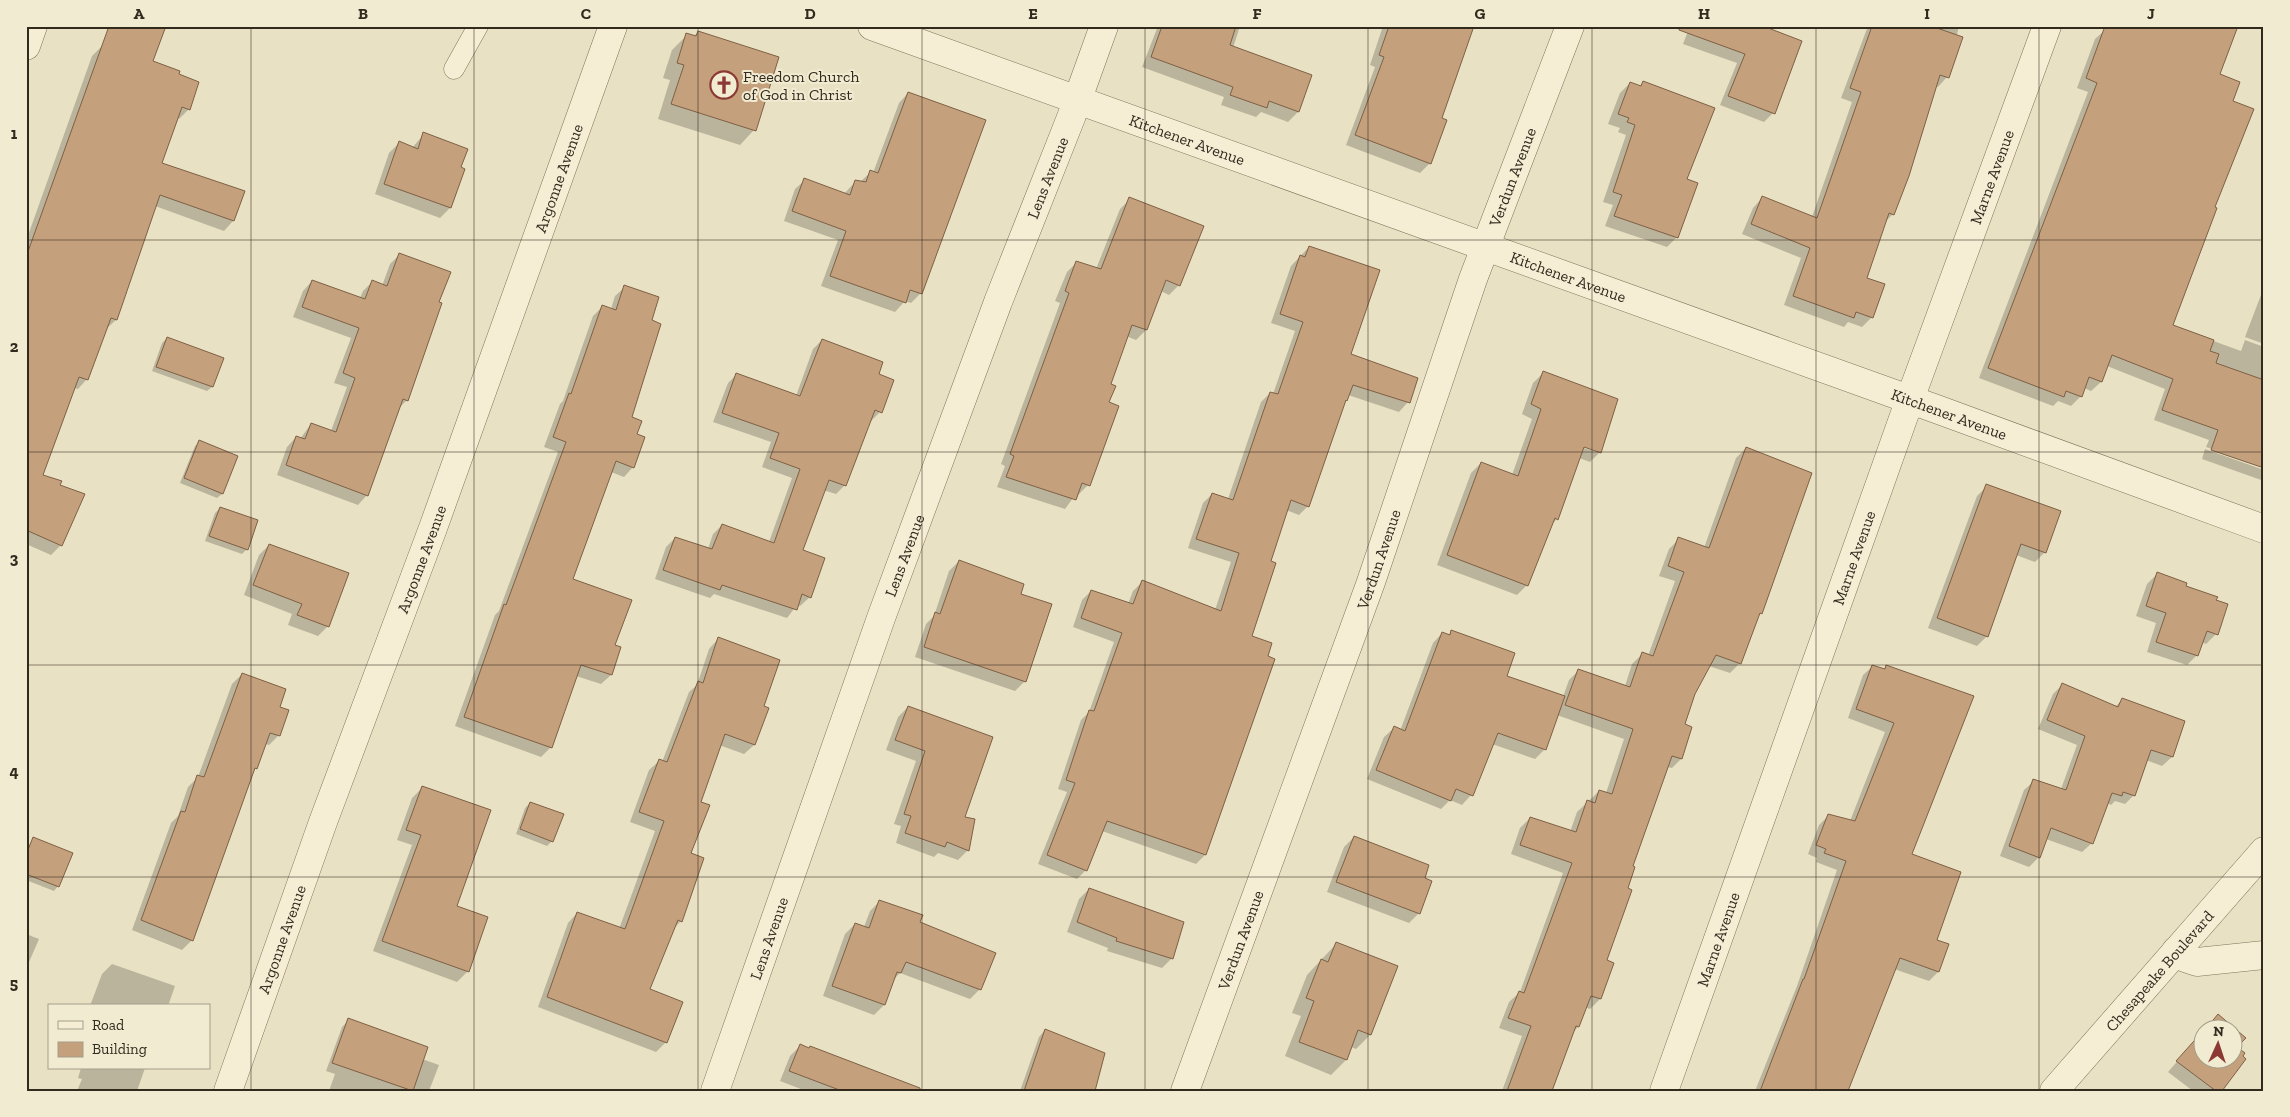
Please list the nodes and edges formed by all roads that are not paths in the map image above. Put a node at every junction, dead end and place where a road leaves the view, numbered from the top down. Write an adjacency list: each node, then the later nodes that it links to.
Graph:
1 (33, 26): 8 (street)
2 (478, 26): 9 (lane)
3 (613, 26): 17 (street, Argonne Avenue)
4 (872, 26): 10 (street, Kitchener Avenue)
5 (1104, 26): 10 (street, Lens Avenue)
6 (1570, 26): 11 (street, Verdun Avenue)
7 (2047, 26): 12 (street, Marne Avenue)
8 (26, 46)
9 (454, 68)
10 (1078, 100): 11 (street, Kitchener Avenue); 18 (street, Lens Avenue)
11 (1486, 247): 12 (street, Kitchener Avenue); 19 (street, Verdun Avenue)
12 (1910, 399): 13 (street, Kitchener Avenue); 20 (street, Marne Avenue)
13 (2264, 529)
14 (2264, 851): 15 (street, Chesapeake Boulevard)
15 (2176, 951): 16 (street); 21 (street, Chesapeake Boulevard)
16 (2264, 955)
17 (228, 1091)
18 (715, 1091)
19 (1185, 1091)
20 (1664, 1091)
21 (2054, 1091)

